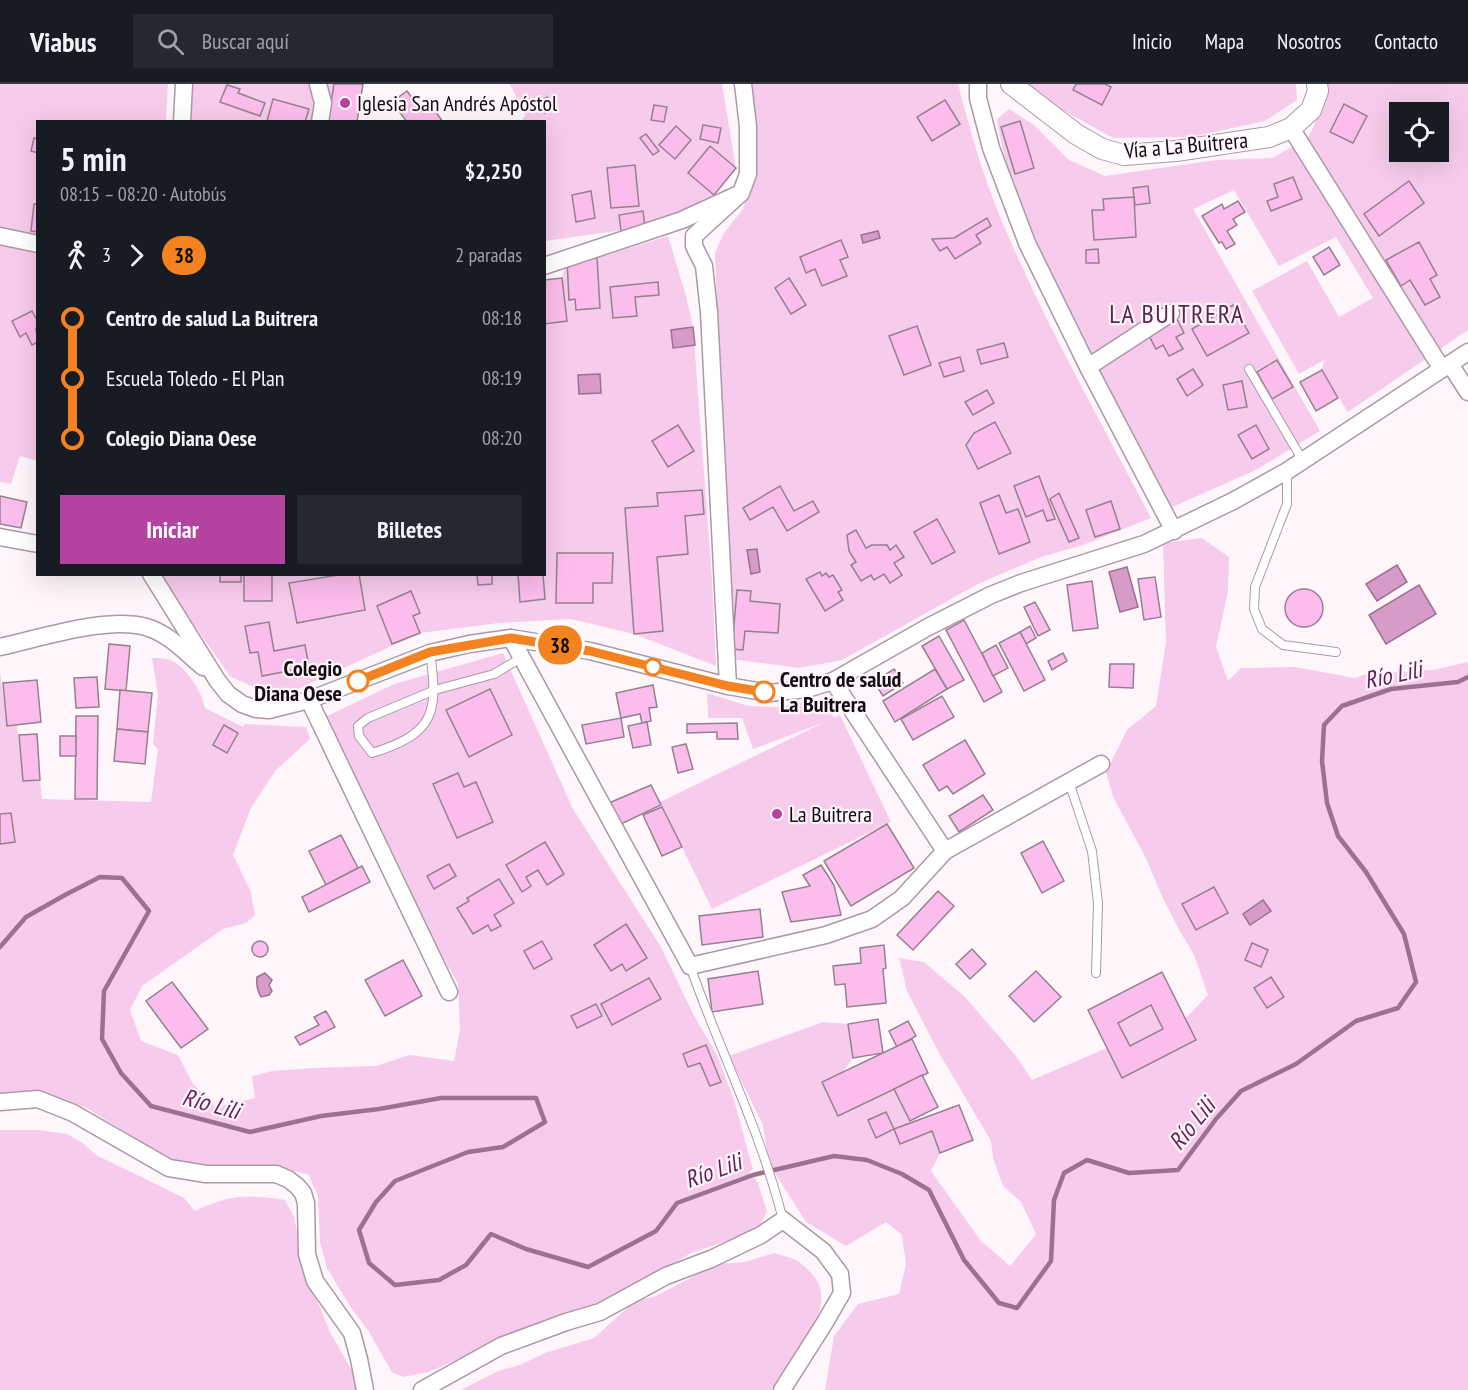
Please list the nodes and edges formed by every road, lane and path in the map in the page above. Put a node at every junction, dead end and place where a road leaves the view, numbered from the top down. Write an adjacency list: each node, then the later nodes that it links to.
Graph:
1 (184, 84): 7 (street)
2 (318, 84): 8 (street)
3 (743, 84): 10 (street)
4 (978, 84): 17 (street)
5 (1011, 84): 9 (street, Vía a La Buitrera)
6 (1317, 84): 9 (street, Vía a La Buitrera)
7 (182, 120)
8 (320, 120)
9 (1291, 128): 16 (street)
10 (741, 193): 13 (street); 33 (street)
11 (0, 236): 12 (street)
12 (36, 244)
13 (546, 265)
14 (1171, 314): 17 (street)
15 (1468, 352): 16 (street)
16 (1446, 366): 19 (street); 20 (street)
17 (1088, 367): 22 (street)
18 (1249, 369): 20 (lane)
19 (1468, 392)
20 (1303, 461): 21 (street)
21 (1287, 471): 22 (street); 29 (lane)
22 (1174, 531): 32 (street)
23 (0, 537): 24 (street)
24 (36, 544)
25 (152, 576): 31 (street)
26 (511, 638): 28 (street); 30 (street); 33 (street)
27 (0, 647): 31 (street)
28 (430, 652): 34 (lane); 35 (street)
29 (1336, 652)
30 (521, 658): 34 (lane); 39 (street)
31 (217, 680): 35 (street)
32 (833, 681): 33 (street); 38 (street)
33 (728, 686)
34 (435, 690): 34 (lane)
35 (309, 700): 41 (street)
36 (1101, 764): 37 (street)
37 (1069, 782): 38 (street); 40 (lane)
38 (945, 851): 39 (street)
39 (690, 966): 43 (lane)
40 (1096, 973)
41 (449, 992)
42 (0, 1102): 44 (street)
43 (783, 1220): 45 (street); 46 (street)
44 (365, 1390)
45 (422, 1390)
46 (782, 1390)

